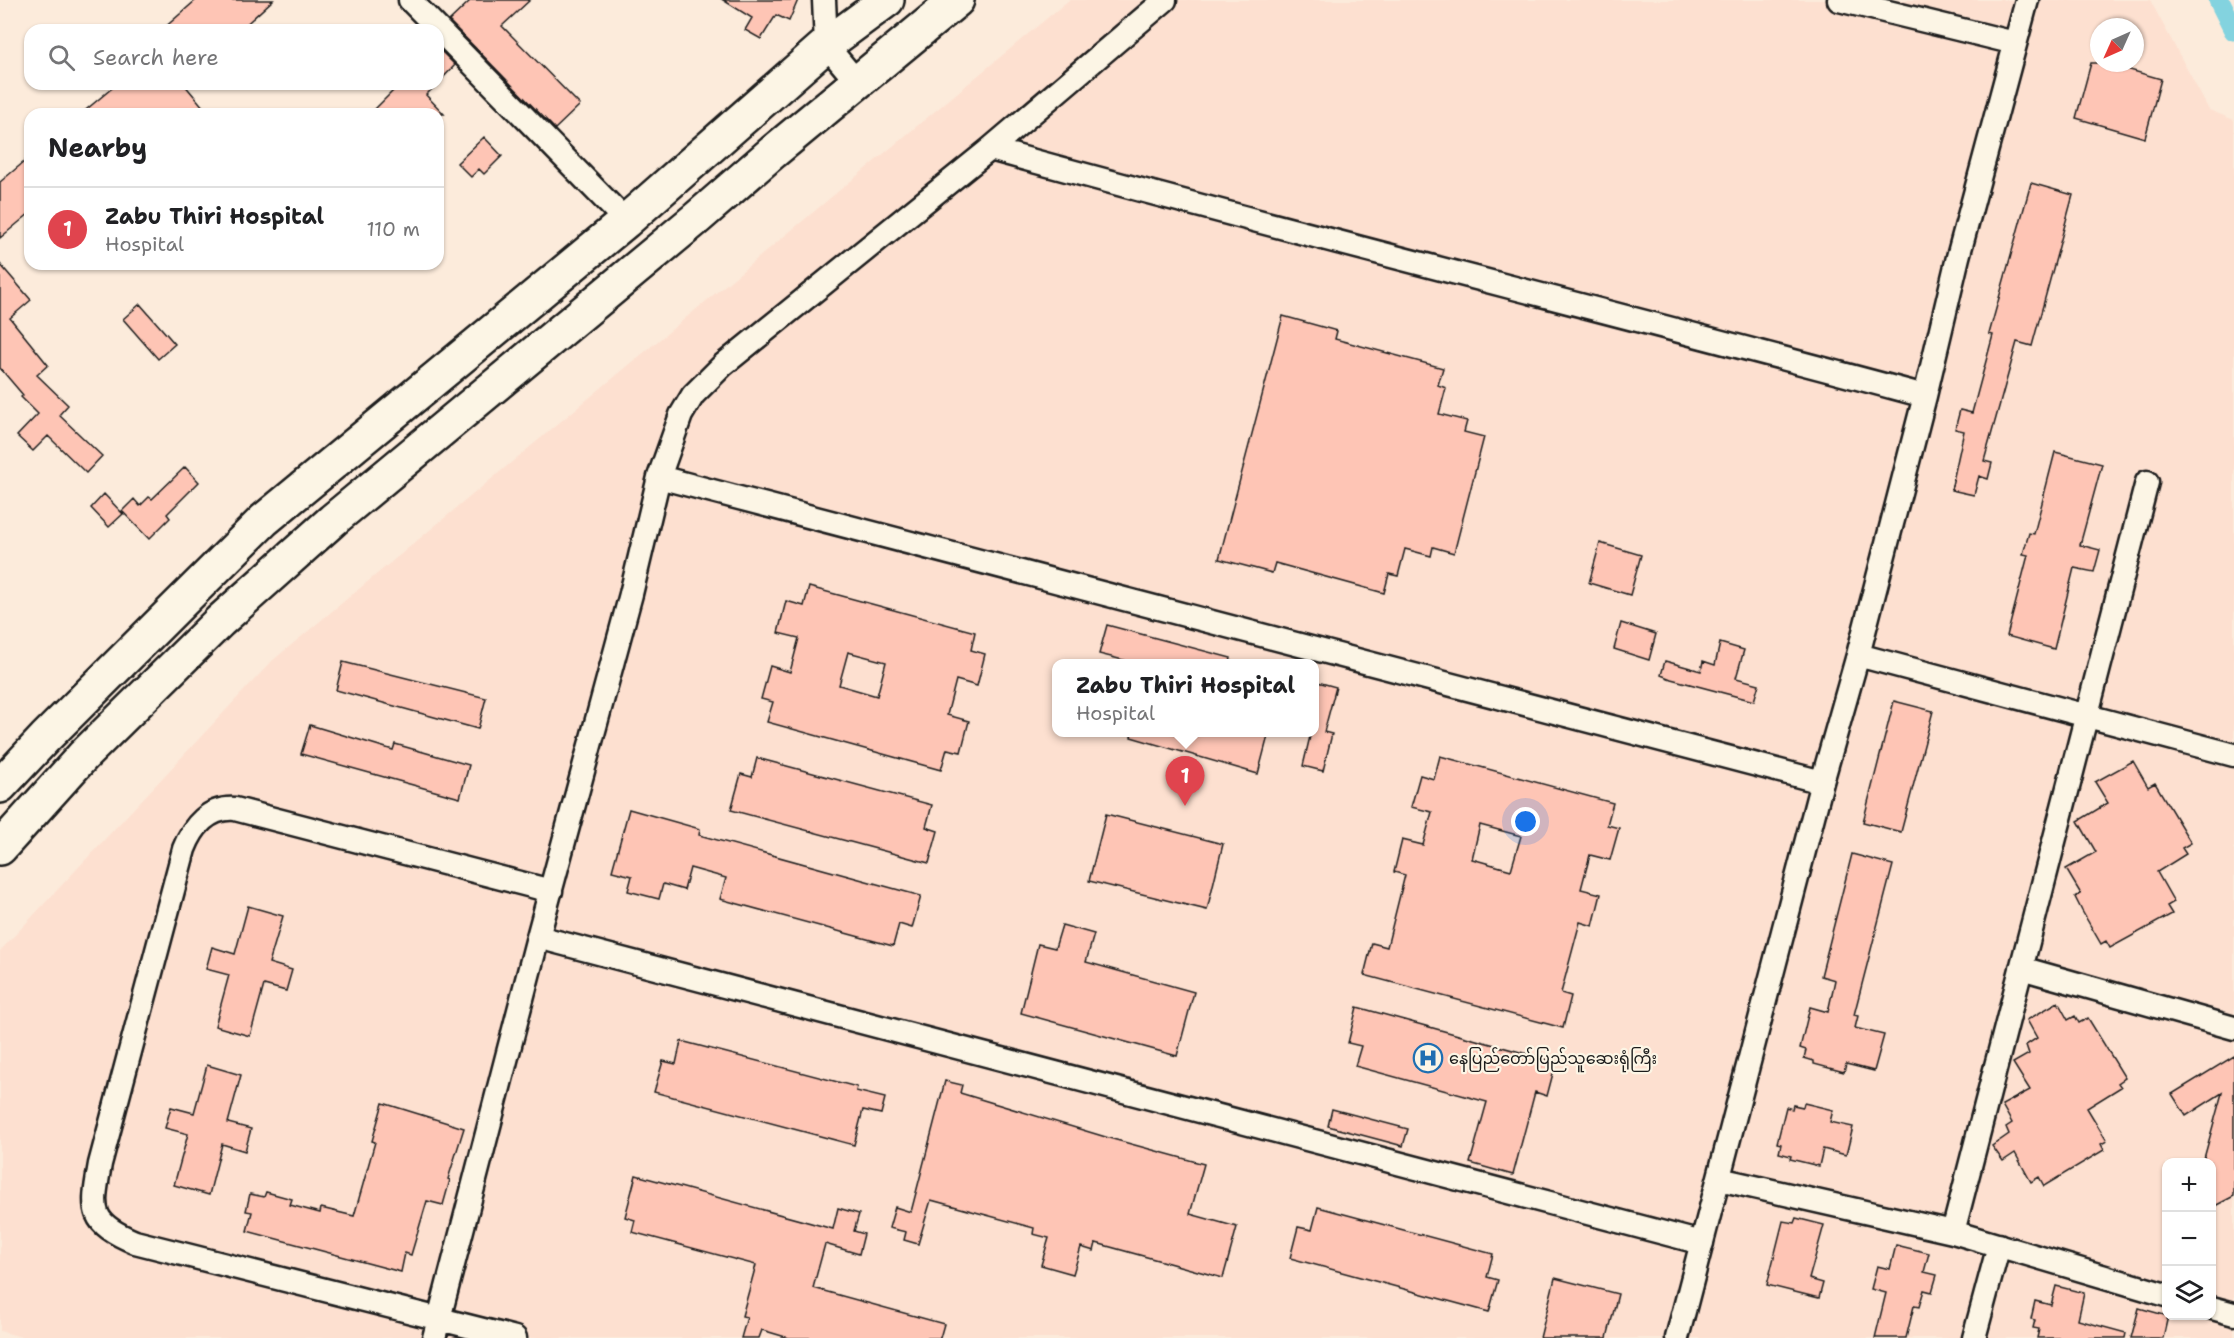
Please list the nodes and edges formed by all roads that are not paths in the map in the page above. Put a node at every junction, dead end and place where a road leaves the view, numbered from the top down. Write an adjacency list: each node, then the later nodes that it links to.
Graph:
1 (410, 0): 8 (street)
2 (824, 0): 11 (street)
3 (887, 0): 11 (main road)
4 (957, 0): 12 (main road)
5 (1165, 0): 13 (street)
6 (1839, 0): 10 (street)
7 (2027, 0): 10 (street)
8 (433, 24)
9 (444, 35): 14 (street)
10 (2015, 43): 15 (street)
11 (826, 45): 12 (street); 14 (main road)
12 (857, 82): 23 (main road)
13 (990, 149): 15 (street); 16 (street)
14 (626, 221): 22 (main road)
15 (1925, 396): 18 (street)
16 (659, 477): 21 (street); 24 (street)
17 (2147, 482): 19 (street)
18 (1858, 655): 19 (street); 21 (street)
19 (2086, 714): 20 (street); 26 (street)
20 (2234, 755)
21 (1822, 782): 28 (street)
22 (0, 786)
23 (0, 848)
24 (551, 891): 25 (street); 35 (street)
25 (538, 937): 30 (street); 35 (street)
26 (2021, 968): 27 (street); 29 (street)
27 (2234, 1028)
28 (1719, 1179): 29 (street); 30 (street)
29 (1953, 1232): 31 (street)
30 (1702, 1243): 37 (street)
31 (1999, 1245): 32 (street); 38 (street)
32 (2162, 1294)
33 (2216, 1309): 34 (street)
34 (2234, 1314)
35 (437, 1328): 36 (street)
36 (515, 1338)
37 (1677, 1338)
38 (1974, 1338)

